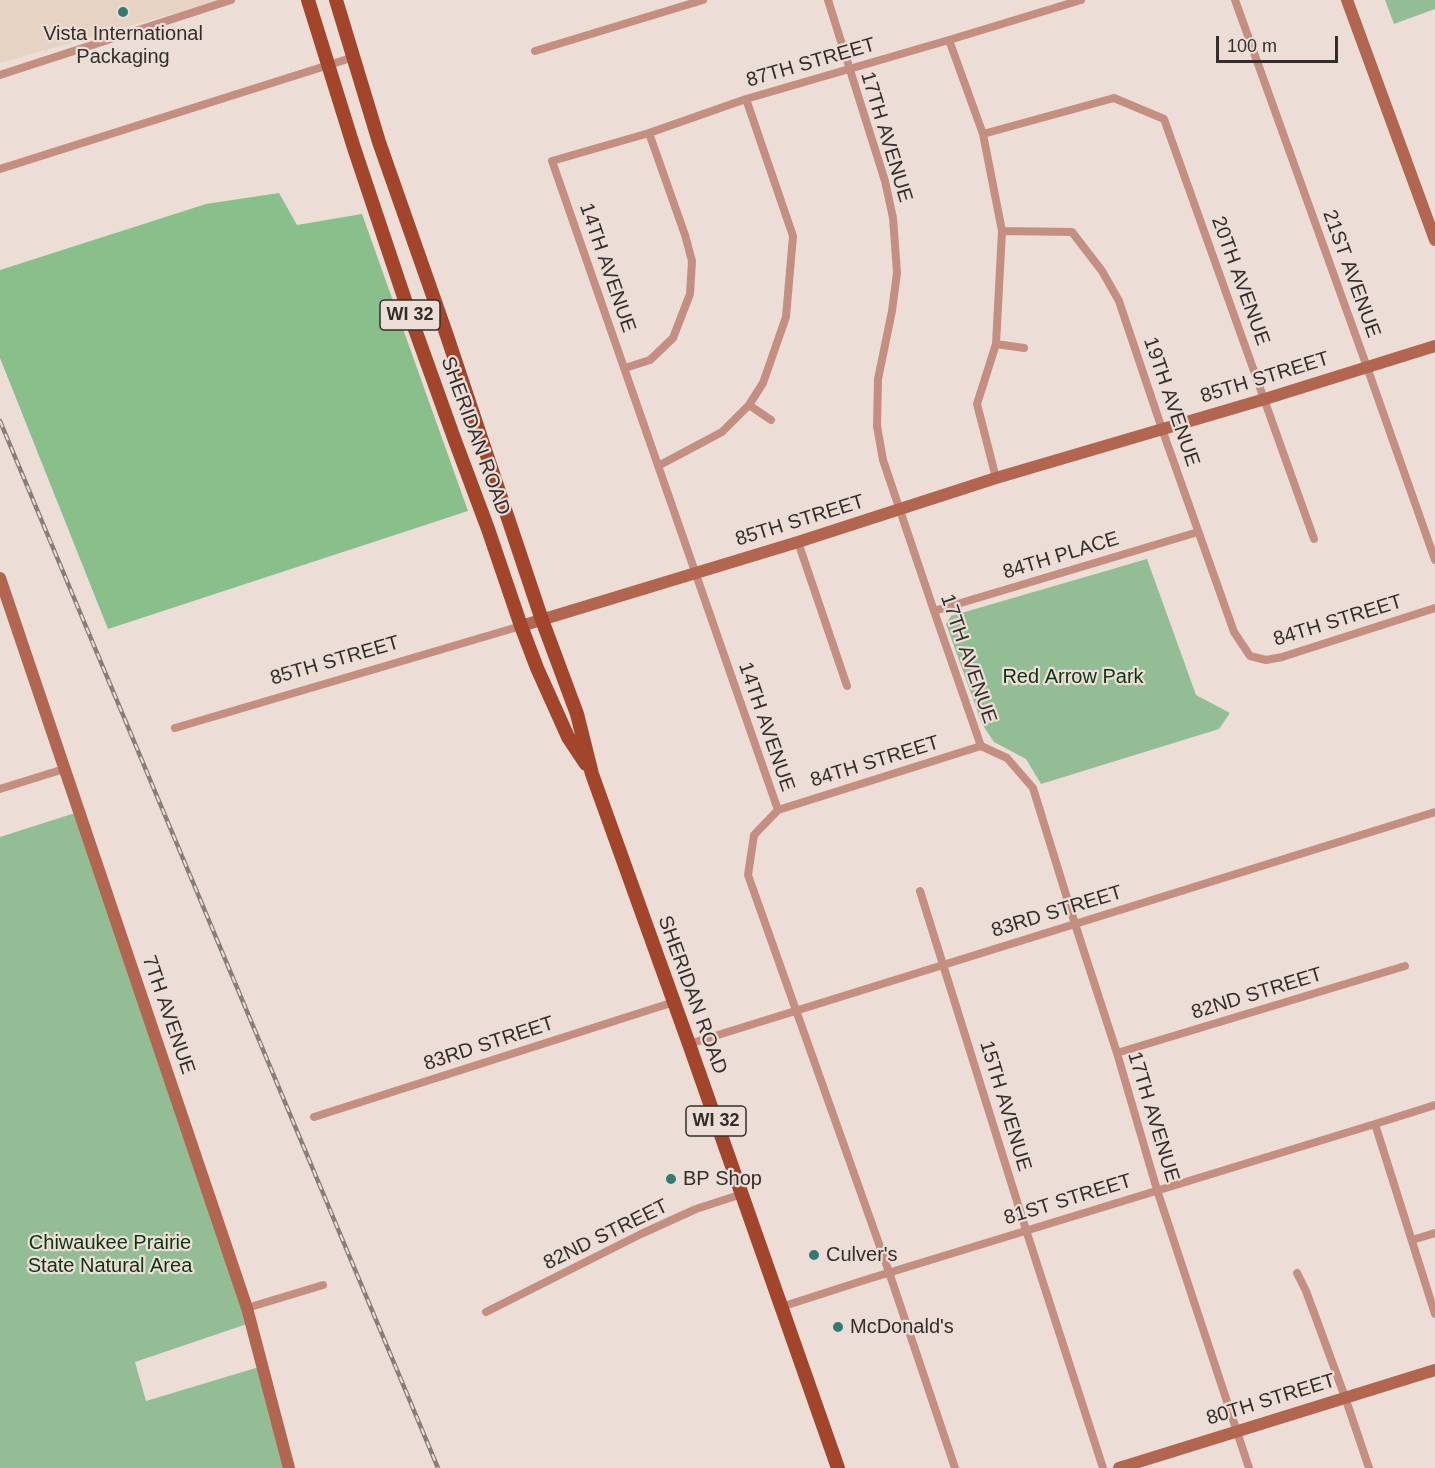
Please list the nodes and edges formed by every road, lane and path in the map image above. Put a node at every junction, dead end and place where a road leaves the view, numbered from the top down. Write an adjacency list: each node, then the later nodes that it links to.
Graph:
1 (231, 0): 14 (street)
2 (308, 0): 12 (main road, SHERIDAN ROAD / WI 32)
3 (336, 0): 11 (main road, SHERIDAN ROAD / WI 32)
4 (703, 0): 10 (street)
5 (828, 0): 13 (street, 17TH AVENUE)
6 (1081, 0): 9 (street, 87TH STREET)
7 (1235, 0): 25 (street, 21ST AVENUE)
8 (1347, 0): 21 (street)
9 (949, 40): 13 (street, 87TH STREET); 17 (street)
10 (535, 51)
11 (354, 57): 12 (street); 42 (main road, SHERIDAN ROAD / WI 32)
12 (329, 64): 19 (street); 43 (main road, SHERIDAN ROAD / WI 32)
13 (848, 68): 15 (street, 87TH STREET); 33 (street, 17TH AVENUE)
14 (0, 75)
15 (746, 99): 16 (street, 87TH STREET); 28 (street)
16 (649, 133): 18 (street, 87TH STREET); 26 (street)
17 (983, 134): 20 (street); 27 (street, 20TH AVENUE)
18 (552, 161): 26 (street, 14TH AVENUE)
19 (0, 169)
20 (1002, 231): 22 (street); 30 (street, 19TH AVENUE)
21 (1435, 240)
22 (996, 344): 24 (street); 32 (street)
23 (1435, 346): 25 (street, 85TH STREET)
24 (1024, 348)
25 (1367, 367): 27 (street, 85TH STREET); 37 (street, 21ST AVENUE)
26 (625, 368): 31 (street, 14TH AVENUE)
27 (1265, 399): 30 (street, 85TH STREET); 35 (street, 20TH AVENUE)
28 (749, 405): 29 (street); 31 (street)
29 (771, 420)
30 (1162, 429): 32 (street, 85TH STREET); 34 (street, 19TH AVENUE)
31 (658, 466): 38 (street, 14TH AVENUE)
32 (996, 478): 33 (street, 85TH STREET)
33 (900, 510): 36 (street, 85TH STREET); 41 (street, 17TH AVENUE)
34 (1198, 532): 41 (street, 84TH PLACE); 44 (street, 19TH AVENUE)
35 (1314, 539)
36 (798, 542): 38 (street, 85TH STREET); 45 (street)
37 (1435, 560)
38 (695, 574): 42 (street, 85TH STREET); 51 (street, 14TH AVENUE)
39 (0, 578): 48 (street, 7TH AVENUE)
40 (1435, 609): 44 (street, 84TH STREET)
41 (934, 611): 47 (street, 17TH AVENUE)
42 (543, 620): 43 (street, 85TH STREET); 49 (main road, SHERIDAN ROAD / WI 32)
43 (520, 626): 46 (street, 85TH STREET); 49 (main road, SHERIDAN ROAD / WI 32)
44 (1250, 656)
45 (847, 686)
46 (175, 728)
47 (981, 746): 51 (street, 84TH STREET); 54 (street, 17TH AVENUE)
48 (64, 769): 50 (street); 73 (street, 7TH AVENUE)
49 (592, 774): 57 (main road, SHERIDAN ROAD / WI 32)
50 (0, 789)
51 (778, 810): 58 (street, 14TH AVENUE)
52 (1435, 812): 54 (street, 83RD STREET)
53 (920, 891): 55 (street, 15TH AVENUE)
54 (1075, 924): 55 (street, 83RD STREET); 60 (street, 17TH AVENUE)
55 (943, 964): 58 (street, 83RD STREET); 66 (street, 15TH AVENUE)
56 (1405, 966): 60 (street, 82ND STREET)
57 (674, 1002): 59 (main road, SHERIDAN ROAD / WI 32); 62 (street, 83RD STREET)
58 (796, 1010): 59 (street, 83RD STREET); 69 (street, 14TH AVENUE)
59 (689, 1044): 65 (main road, SHERIDAN ROAD / WI 32)
60 (1117, 1053): 64 (street, 17TH AVENUE)
61 (1435, 1105): 63 (street, 81ST STREET)
62 (314, 1117)
63 (1375, 1124): 64 (street, 81ST STREET); 68 (street)
64 (1157, 1190): 66 (street, 81ST STREET); 78 (street, 17TH AVENUE)
65 (742, 1194): 72 (main road, SHERIDAN ROAD / WI 32); 74 (street, 82ND STREET)
66 (1026, 1230): 69 (street, 81ST STREET); 82 (street, 15TH AVENUE)
67 (1435, 1233): 68 (street)
68 (1412, 1240): 75 (street)
69 (889, 1272): 72 (street, 81ST STREET); 81 (street, 14TH AVENUE)
70 (1297, 1273): 77 (street)
71 (323, 1285): 73 (street)
72 (781, 1307): 80 (main road, SHERIDAN ROAD / WI 32)
73 (247, 1308): 79 (street, 7TH AVENUE)
74 (486, 1312)
75 (1435, 1314)
76 (1435, 1370): 77 (street, 80TH STREET)
77 (1345, 1397): 78 (street, 80TH STREET); 85 (street)
78 (1236, 1432): 83 (street, 80TH STREET); 84 (street, 17TH AVENUE)
79 (289, 1468)
80 (838, 1468)
81 (955, 1468)
82 (1103, 1468)
83 (1119, 1468)
84 (1249, 1468)
85 (1369, 1468)

